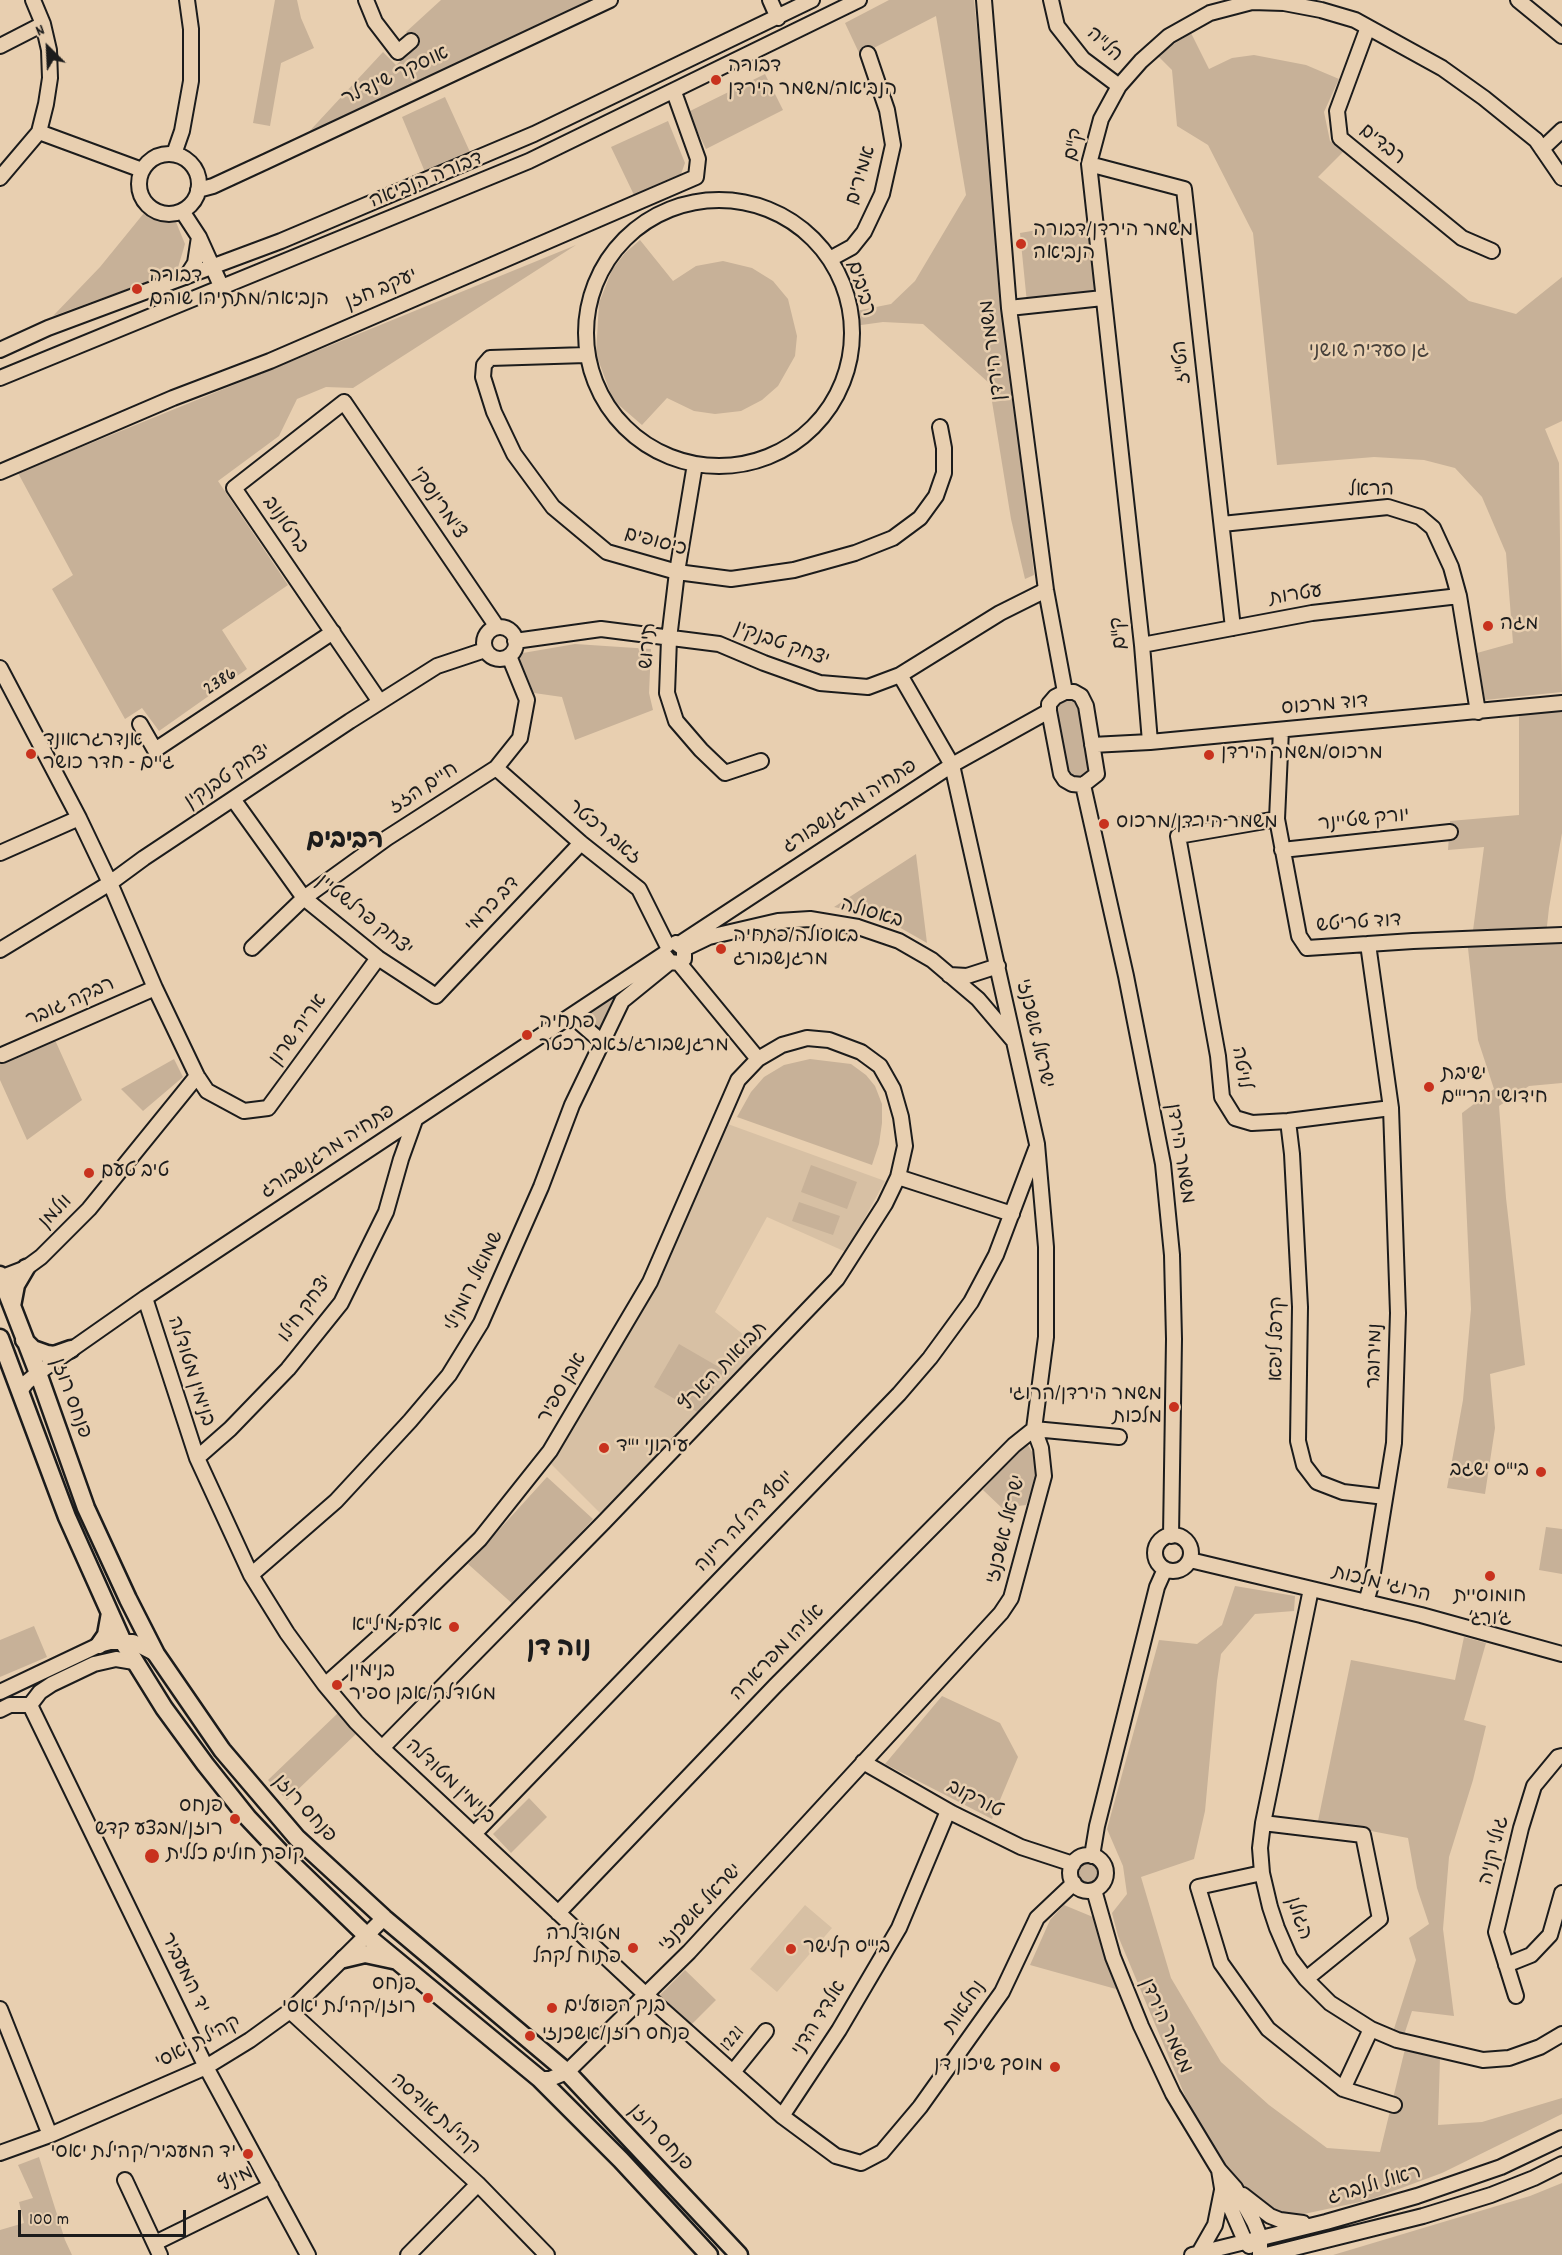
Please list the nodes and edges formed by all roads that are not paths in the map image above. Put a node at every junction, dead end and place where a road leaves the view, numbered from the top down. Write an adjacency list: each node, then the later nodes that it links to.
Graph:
1 (33, 0): 13 (street)
2 (187, 0): 24 (street)
3 (366, 0): 16 (street)
4 (610, 0): 29 (street, אוסקר שינדלר)
5 (770, 0): 12 (street)
6 (812, 0): 12 (street, דבורה הנביאה)
7 (859, 0): 20 (street, דבורה הנביאה)
8 (984, 0): 38 (street, משמר הירדן)
9 (1051, 0): 19 (street, הל"ה)
10 (1518, 0): 15 (street)
11 (1323, 5): 14 (street, ק"ם); 19 (street, ק"ם)
12 (778, 18): 34 (street, דבורה הנביאה)
13 (43, 24): 17 (street); 22 (street)
14 (1368, 27): 23 (street, ק"ם); 32 (street, רבדים)
15 (1562, 36)
16 (411, 41)
17 (0, 46)
18 (868, 54): 33 (street, אמירים)
19 (1119, 86): 25 (street, ק"ם)
20 (674, 92): 36 (street, דבורה הנביאה); 45 (street, יעקב חזן)
21 (1562, 130): 23 (street)
22 (39, 132): 26 (street); 27 (street)
23 (1542, 149): 28 (street, ק"ם)
24 (174, 154): 26 (street); 29 (street)
25 (1089, 164): 37 (street, ק"ם); 46 (street, הט"ז)
26 (142, 170): 30 (street)
27 (0, 178)
28 (1562, 178)
29 (198, 190): 30 (street)
30 (182, 211): 31 (street)
31 (199, 237): 34 (street); 35 (street)
32 (1492, 251)
33 (830, 259): 40 (street, רביבים); 44 (street, רביבים)
34 (213, 267): 35 (street, דבורה הנביאה); 36 (street)
35 (186, 277): 39 (street, דבורה הנביאה)
36 (222, 288): 41 (street, דבורה הנביאה)
37 (1103, 298): 38 (street); 55 (street, ק"ם)
38 (1009, 308): 48 (street, משמר הירדן)
39 (0, 350)
40 (586, 355): 44 (street, רביבים); 47 (street, כיסופים)
41 (0, 378)
42 (344, 402): 50 (street, צ'מרינסקי); 52 (street, ברטונוב)
43 (940, 427): 47 (street, כיסופים)
44 (695, 464): 47 (street, תירוש)
45 (0, 472)
46 (1222, 524): 49 (street, הראל); 51 (street, הט"ז)
47 (677, 572): 53 (street, תירוש)
48 (1046, 590): 59 (street, יצחק טבנקין); 60 (street, משמר הירדן)
49 (1459, 596): 51 (street, עטרות); 64 (street, הראל)
50 (497, 627): 54 (street); 56 (street)
51 (1233, 628): 55 (street, עטרות)
52 (333, 632): 61 (street, ברטונוב); 65 (street, 2386)
53 (669, 639): 54 (street, יצחק טבנקין); 59 (street, יצחק טבנקין); 69 (street, תירוש)
54 (515, 640): 57 (street)
55 (1142, 645): 67 (street, ק"ם)
56 (485, 650): 57 (street); 61 (street, יצחק טבנקין)
57 (509, 656): 71 (street, חיים הזז)
58 (0, 668): 74 (street)
59 (900, 675): 70 (street, ישראל אשכנזי)
60 (1065, 692): 63 (street); 68 (street)
61 (380, 702): 73 (street, יצחק טבנקין)
62 (1562, 703): 64 (street, דוד מרכוס)
63 (1049, 711): 70 (street, פתחיה מרגנשבורג); 72 (street)
64 (1478, 712): 66 (street, דוד מרכוס)
65 (140, 724)
66 (1281, 730): 67 (street, דוד מרכוס); 75 (street, דוד טריטש)
67 (1150, 742): 68 (street, דוד מרכוס)
68 (1092, 745): 72 (street)
69 (761, 761)
70 (952, 765): 86 (street, פתחיה מרגנשבורג); 88 (street, ישראל אשכנזי)
71 (496, 768): 77 (street, זאב רכטר); 81 (street, חיים הזז)
72 (1083, 786): 119 (street, משמר הירדן)
73 (233, 799): 80 (street, יצחק טבנקין); 81 (street, יצחק פרלשטיין)
74 (79, 819): 79 (street); 80 (street)
75 (1277, 819): 78 (street, דוד טריטש); 100 (street, לויטה)
76 (1450, 832): 78 (street, יורק שטיינר)
77 (581, 843): 86 (street, זאב רכטר); 91 (street, דב כרמי)
78 (1282, 850): 83 (street, דוד טריטש)
79 (0, 853)
80 (110, 883): 85 (street, יצחק טבנקין); 90 (street)
81 (304, 898): 84 (street, חיים הזז); 87 (street, יצחק פרלשטיין)
82 (1562, 935): 83 (street, דוד טריטש)
83 (1368, 944): 98 (street)
84 (252, 948)
85 (0, 950)
86 (674, 953): 89 (street, באסולה); 92 (street, פתחיה מרגנשבורג); 94 (street, שמואל רומנילי); 96 (street, זאב רכטר)
87 (378, 958): 91 (street, יצחק פרלשטיין); 97 (street, אריה שרון)
88 (998, 966): 89 (street); 93 (street, ישראל אשכנזי)
89 (949, 975): 93 (street, באסולה)
90 (155, 988): 95 (street, רבקה גובר); 97 (street)
91 (436, 996)
92 (572, 1016): 94 (street); 99 (street, פתחיה מרגנשבורג)
93 (1014, 1041): 102 (street, ישראל אשכנזי)
94 (602, 1042): 122 (street, שמואל רומנילי)
95 (2, 1055)
96 (758, 1059): 104 (street, תבואות הארץ); 131 (street, אבן ספיר)
97 (197, 1076): 106 (street, וולמן)
98 (1391, 1108): 100 (street, לויטה); 118 (street, נמירובר)
99 (415, 1120): 101 (street, פתחיה מרגנשבורג); 103 (street, יצחק חילו)
100 (1288, 1121): 118 (street, קרפל ליפא)
101 (387, 1139): 103 (street); 108 (street, פתחיה מרגנשבורג)
102 (1037, 1144): 105 (street, יוסף דה לה ריינה); 115 (street, ישראל אשכנזי)
103 (401, 1159): 117 (street, יצחק חילו)
104 (898, 1177): 105 (street); 135 (street, תבואות הארץ)
105 (1012, 1214): 140 (street, יוסף דה לה ריינה)
106 (26, 1268): 107 (street, וולמן); 109 (main road)
107 (0, 1277): 109 (main road, פנחס רוזן)
108 (145, 1298): 112 (street, פתחיה מרגנשבורג); 117 (street, בנימין מטודלה)
109 (12, 1307): 111 (main road, פנחס רוזן)
110 (0, 1338): 114 (main road)
111 (24, 1340): 112 (main road); 113 (main road, פנחס רוזן)
112 (71, 1349): 113 (street, פתחיה מרגנשבורג)
113 (38, 1373): 114 (street, פתחיה מרגנשבורג); 128 (main road, פנחס רוזן)
114 (20, 1391): 125 (main road)
115 (1034, 1429): 116 (street); 137 (street, ישראל אשכנזי); 147 (street, אליהו מפרארה)
116 (1119, 1437)
117 (197, 1458): 122 (street, בנימין מטודלה)
118 (1385, 1497): 124 (street, נמירובר)
119 (1172, 1536): 120 (street); 121 (street)
120 (1190, 1560): 121 (street); 123 (street, הרוגי מלכות)
121 (1165, 1569): 141 (street)
122 (251, 1575): 131 (street, בנימין מטודלה)
123 (1311, 1589): 124 (street, הרוגי מלכות); 139 (street, הגולן)
124 (1366, 1602): 129 (street, הרוגי מלכות)
125 (110, 1613): 126 (main road); 127 (main road)
126 (123, 1641): 127 (street); 128 (street); 130 (main road)
127 (99, 1645): 132 (street)
128 (156, 1654): 148 (main road, פנחס רוזן)
129 (1562, 1654)
130 (134, 1662): 133 (street); 149 (main road)
131 (324, 1685): 135 (street, בנימין מטודלה)
132 (0, 1692)
133 (30, 1705): 134 (street); 161 (street, יד המעביר)
134 (0, 1710)
135 (382, 1748): 140 (street, בנימין מטודלה)
136 (1562, 1756): 152 (street, גולי קניה)
137 (863, 1762): 138 (street, טורקוב); 154 (street, ישראל אשכנזי)
138 (948, 1811): 142 (street, טורקוב); 167 (street, אלדד הדני)
139 (1263, 1823): 143 (street, הגולן); 153 (street)
140 (474, 1834): 147 (street, בנימין מטודלה)
141 (1092, 1856): 142 (street); 145 (street)
142 (1073, 1864): 144 (street)
143 (1263, 1873): 153 (street, הגולן); 165 (street)
144 (1074, 1883): 145 (street); 170 (street, נחלאות)
145 (1094, 1890): 176 (street, משמר הירדן)
146 (1562, 1893): 152 (street)
147 (558, 1913): 154 (street, בנימין מטודלה)
148 (384, 1918): 149 (street, קהילת יאסי); 162 (main road, פנחס רוזן)
149 (367, 1936): 150 (street, קהילת יאסי); 151 (main road)
150 (344, 1959): 151 (main road); 157 (street, קהילת יאסי)
151 (395, 1960): 164 (main road)
152 (1506, 1965): 155 (street, גולי קניה)
153 (1306, 1980): 158 (street, הגולן)
154 (645, 1994): 162 (street, ישראל אשכנזי); 163 (street, בנימין מטודלה)
155 (1516, 1996)
156 (0, 2009): 168 (street)
157 (290, 2011): 161 (street, קהילת יאסי); 174 (street, קהילת אודסה)
158 (1371, 2029): 160 (street, הגולן); 165 (street)
159 (766, 2031): 163 (street, 1221)
160 (1562, 2034)
161 (206, 2067): 168 (street, קהילת יאסי); 175 (street, יד המעביר)
162 (567, 2072): 164 (street); 186 (main road, פנחס רוזן)
163 (733, 2072): 167 (street, בנימין מטודלה)
164 (540, 2079): 185 (main road)
165 (1343, 2089): 166 (street)
166 (1394, 2105)
167 (782, 2116): 170 (street, בנימין מטודלה)
168 (50, 2135): 171 (street, קהילת יאסי)
169 (1562, 2138): 177 (street, ראול ולנברג)
170 (882, 2152)
171 (0, 2153)
172 (1562, 2164): 188 (street, ראול ולנברג)
173 (126, 2180): 180 (street, מינץ)
174 (478, 2184): 181 (street); 184 (street, קהילת אודסה)
175 (271, 2186): 180 (street, מינץ); 183 (street, יד המעביר)
176 (1228, 2188): 177 (street); 178 (street, משמר הירדן); 179 (street, משמר הירדן); 182 (street)
177 (1326, 2222): 178 (street, ראול ולנברג)
178 (1260, 2237): 179 (street, ראול ולנברג); 187 (street, משמר הירדן)
179 (1245, 2241): 182 (street, ראול ולנברג); 187 (street, משמר הירדן)
180 (158, 2249)
181 (417, 2252)
182 (1196, 2254)
183 (308, 2255)
184 (547, 2255)
185 (709, 2255)
186 (739, 2255)
187 (1259, 2255)
188 (1266, 2255)

